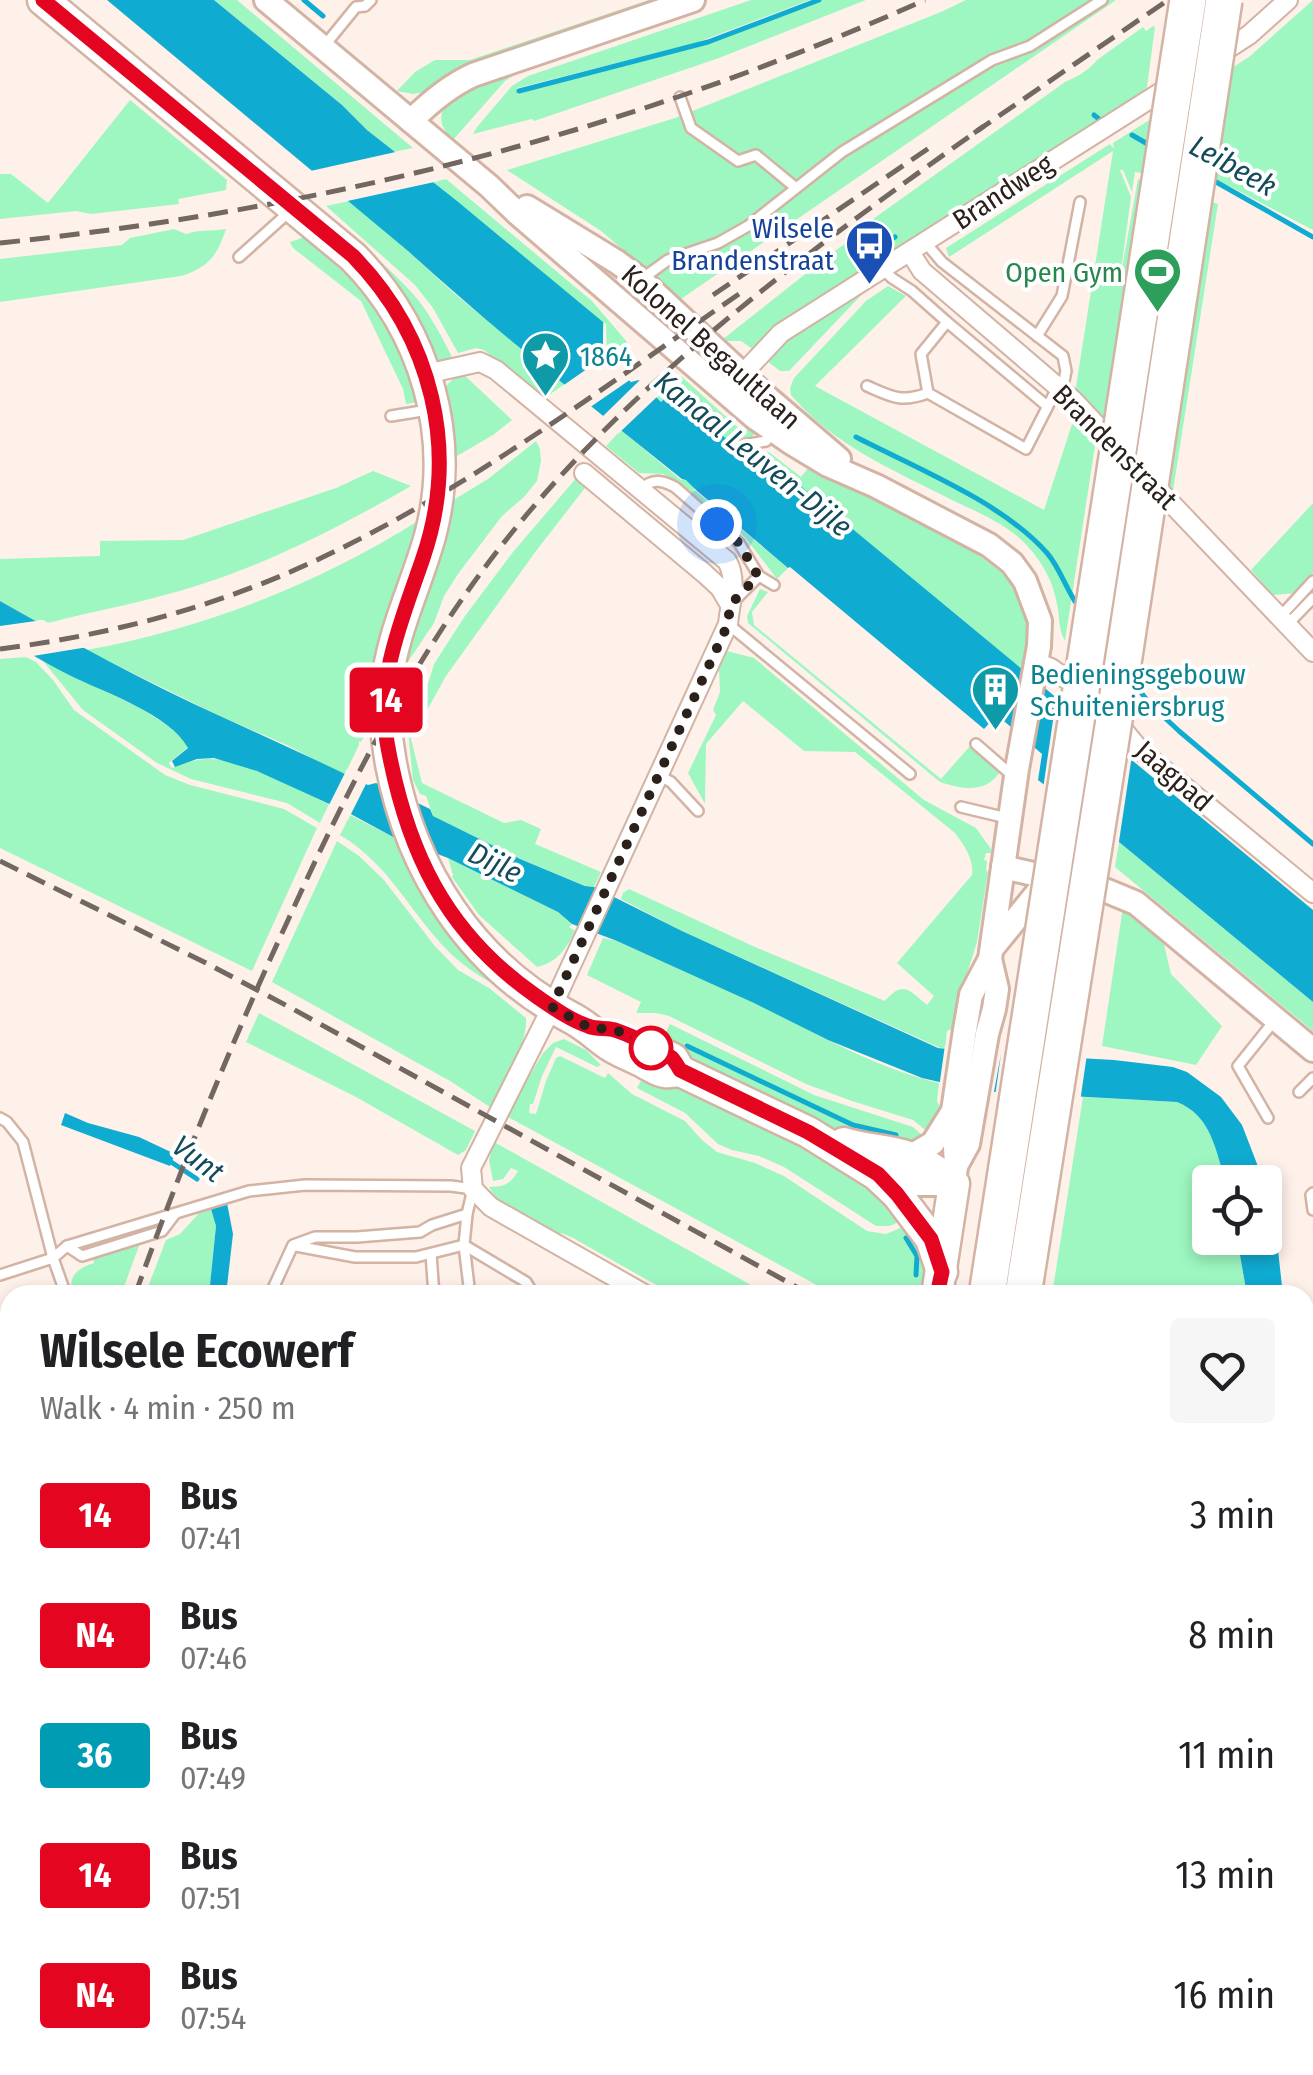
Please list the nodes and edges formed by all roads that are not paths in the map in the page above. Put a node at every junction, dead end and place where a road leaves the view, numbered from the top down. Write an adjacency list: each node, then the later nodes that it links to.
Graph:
1 (43, 0): 16 (main road)
2 (266, 0): 10 (street, Kolonel Begaultlaan)
3 (371, 0): 9 (lane)
4 (694, 0): 12 (street)
5 (1102, 0): 14 (lane)
6 (1188, 0): 84 (highway, bridge)
7 (1224, 0): 85 (highway, bridge)
8 (1288, 0): 17 (street, Brandweg)
9 (356, 4): 10 (lane)
10 (323, 48): 12 (street, Kolonel Begaultlaan)
11 (680, 97): 14 (lane)
12 (411, 121): 13 (street, Kolonel Begaultlaan)
13 (489, 186): 20 (street, Kolonel Begaultlaan); 27 (street, Kolonel Begaultlaan)
14 (796, 188): 20 (lane)
15 (1080, 202): 22 (lane)
16 (294, 208): 18 (lane); 23 (main road)
17 (917, 247): 19 (street, Brandweg); 22 (lane); 26 (street, Brandenstraat)
18 (239, 257)
19 (883, 269): 21 (lane); 24 (street, Brandweg)
20 (641, 280): 24 (street, Kolonel Begaultlaan)
21 (947, 322): 28 (lane); 29 (lane)
22 (1037, 336): 26 (lane)
23 (426, 374): 30 (main road); 36 (street)
24 (743, 374): 27 (street, Brandweg); 35 (street, Kolonel Begaultlaan)
25 (867, 386): 28 (lane)
26 (1059, 388): 29 (lane); 42 (street, Brandenstraat)
27 (726, 392): 32 (street, Kolonel Begaultlaan)
28 (928, 393): 29 (lane)
29 (1047, 406)
30 (436, 409): 31 (lane); 56 (main road)
31 (391, 416)
32 (774, 431): 33 (lane); 35 (street, Kolonel Begaultlaan)
33 (732, 447)
34 (584, 474): 41 (street)
35 (876, 486): 44 (street, Kolonel Begaultlaan)
36 (640, 490): 37 (lane); 41 (street)
37 (758, 576): 39 (lane); 41 (lane)
38 (1313, 581): 42 (lane)
39 (774, 585)
40 (1313, 598): 42 (lane)
41 (729, 614): 46 (lane); 48 (street)
42 (1284, 621): 43 (street, Brandenstraat)
43 (1313, 652)
44 (1035, 667): 47 (street, Kolonel Begaultlaan); 54 (street, Jaagpad)
45 (976, 744): 47 (lane)
46 (910, 774)
47 (1017, 774): 51 (street, Kolonel Begaultlaan)
48 (658, 776): 50 (lane); 56 (street)
49 (961, 807): 51 (lane)
50 (698, 811)
51 (1010, 819): 52 (street, Kolonel Begaultlaan)
52 (1003, 867): 53 (street); 55 (street, Kolonel Begaultlaan)
53 (1056, 878): 55 (street); 57 (street)
54 (1313, 893)
55 (991, 954): 61 (street, Kolonel Begaultlaan)
56 (552, 1007): 64 (main road); 68 (street)
57 (1276, 1019): 58 (street); 63 (lane)
58 (1313, 1050)
59 (1313, 1078): 60 (lane)
60 (1299, 1092)
61 (963, 1114): 65 (street); 67 (street, Kolonel Begaultlaan)
62 (0, 1118): 75 (lane)
63 (1268, 1118)
64 (808, 1132): 65 (main road); 66 (main road)
65 (908, 1156): 67 (main road)
66 (878, 1174): 67 (street); 77 (main road)
67 (955, 1175): 77 (main road)
68 (473, 1188): 71 (lane); 75 (lane); 83 (street)
69 (1313, 1193): 70 (lane)
70 (1313, 1210)
71 (467, 1214): 72 (lane); 73 (lane)
72 (464, 1245): 74 (lane); 81 (lane); 82 (lane)
73 (292, 1246): 74 (lane); 79 (lane)
74 (431, 1254): 80 (lane)
75 (53, 1258): 76 (lane); 78 (lane)
76 (0, 1275)
77 (939, 1284)
78 (62, 1285)
79 (274, 1285)
80 (433, 1285)
81 (469, 1285)
82 (528, 1285)
83 (628, 1285)
84 (989, 1285)
85 (1025, 1285)

